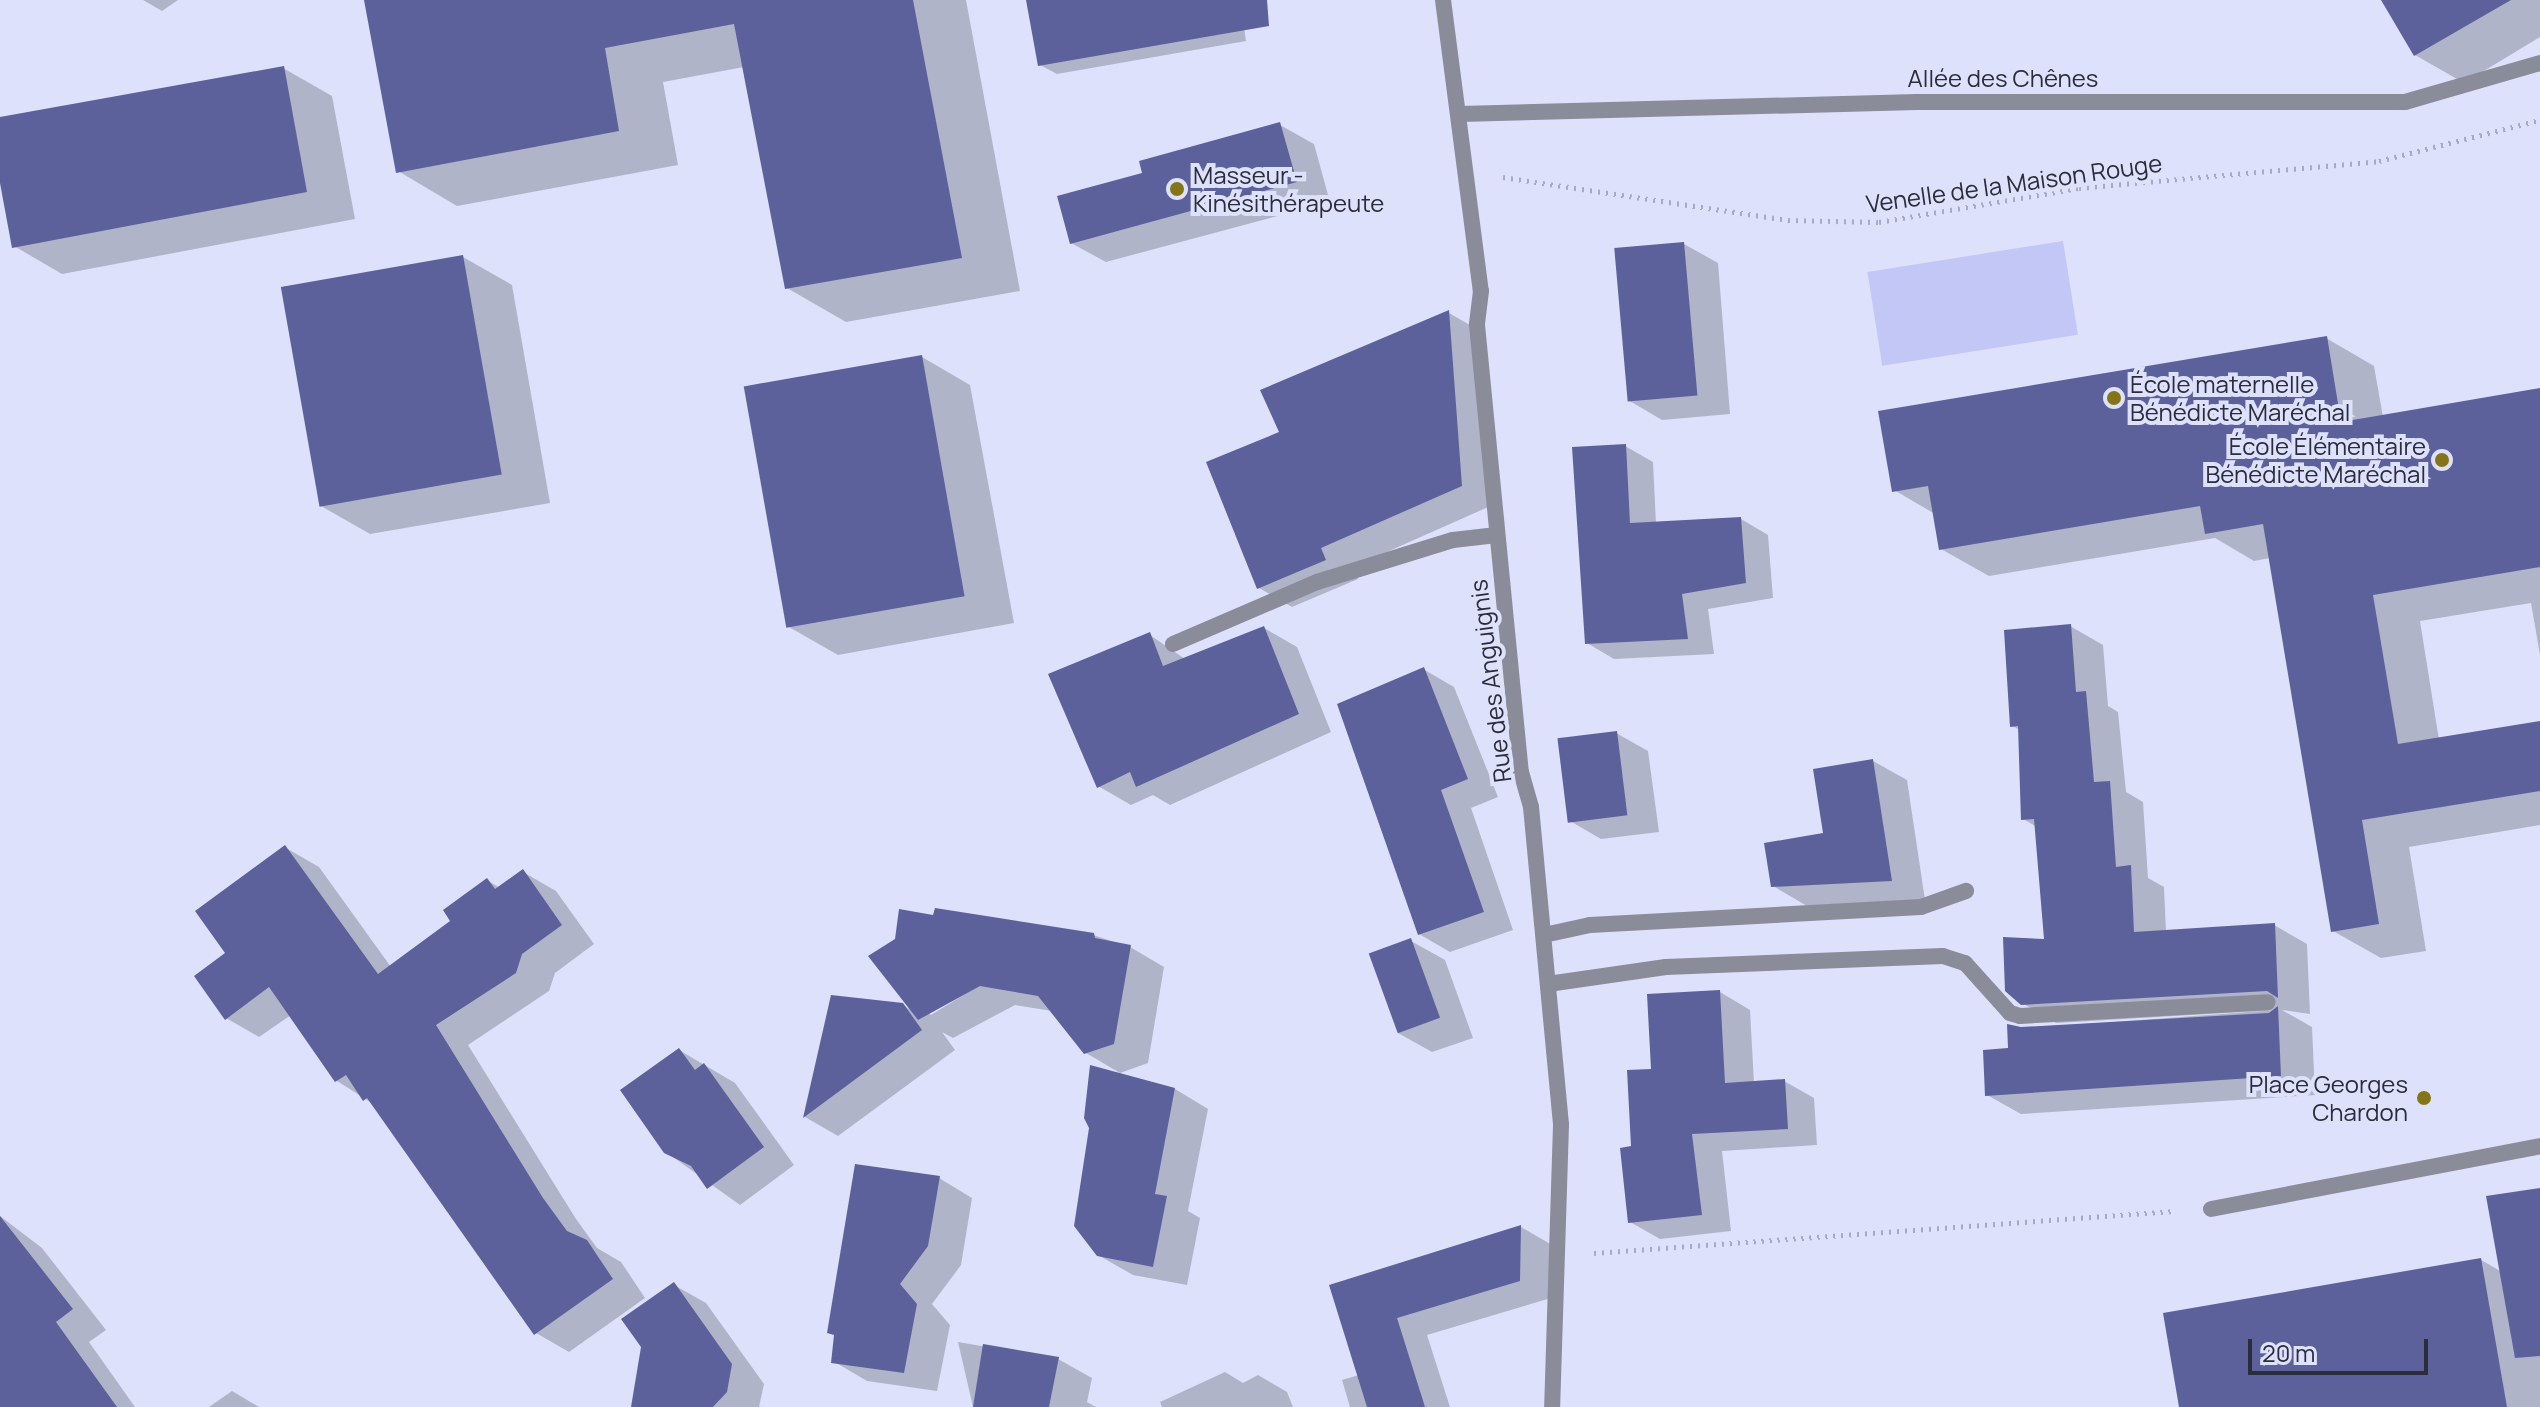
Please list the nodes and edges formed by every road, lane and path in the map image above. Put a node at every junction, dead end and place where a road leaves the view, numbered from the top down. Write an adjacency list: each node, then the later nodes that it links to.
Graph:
1 (1443, 0): 3 (street, Rue des Anguignis)
2 (2540, 63): 3 (street, Allée des Chênes)
3 (1460, 114): 6 (street, Rue des Anguignis)
4 (2540, 120): 5 (path, Venelle de la Maison Rouge)
5 (1490, 178)
6 (1497, 535): 7 (street); 9 (street, Rue des Anguignis)
7 (1173, 644)
8 (1966, 891): 9 (street)
9 (1544, 935): 10 (street, Rue des Anguignis)
10 (1548, 984): 11 (street); 15 (street, Rue des Anguignis)
11 (2268, 1002)
12 (2540, 1146): 13 (street)
13 (2211, 1209): 14 (path)
14 (1581, 1254)
15 (1552, 1407)

